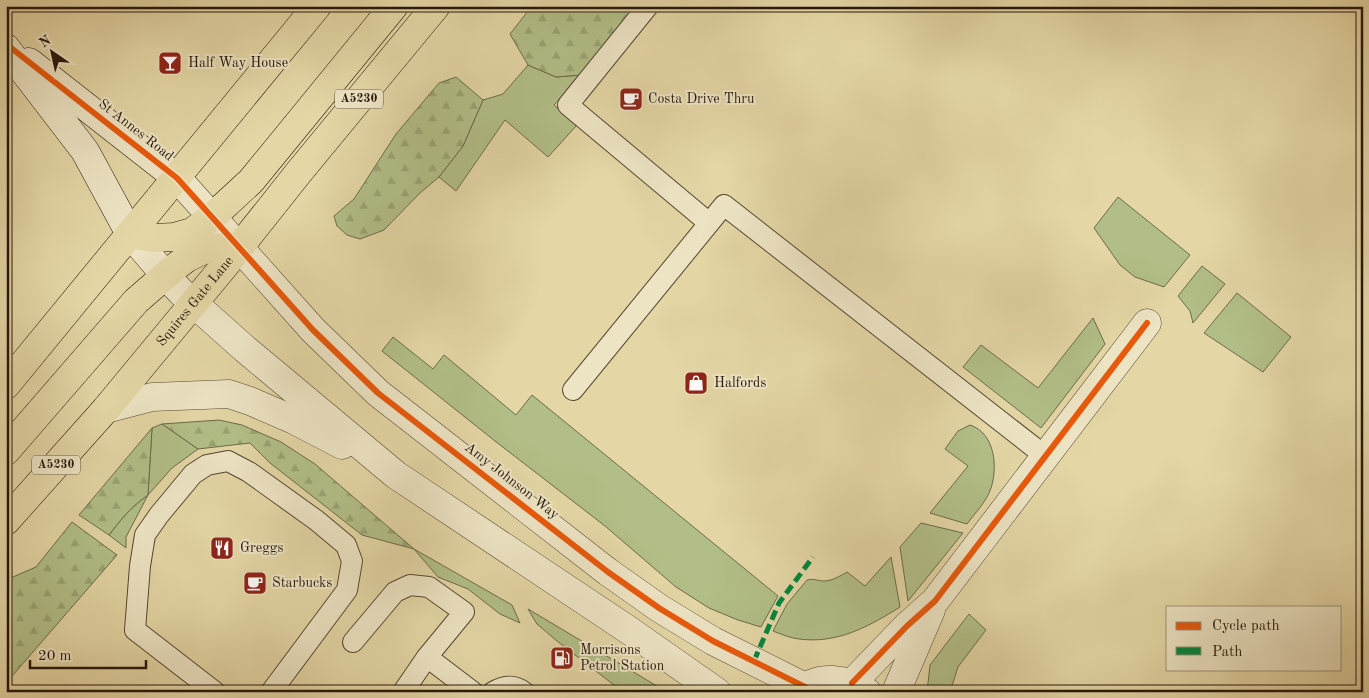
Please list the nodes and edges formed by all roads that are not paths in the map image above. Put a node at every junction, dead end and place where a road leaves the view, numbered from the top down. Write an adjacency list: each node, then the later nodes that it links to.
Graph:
1 (317, 6): 7 (main road)
2 (394, 6): 8 (main road)
3 (436, 6): 11 (main road, Squires Gate Lane / A5230)
4 (648, 6): 9 (lane)
5 (6, 44): 7 (street, St Annes Road)
6 (6, 48): 10 (street)
7 (177, 178): 8 (street, St Annes Road); 10 (main road)
8 (212, 217): 10 (main road); 11 (street, St Annes Road)
9 (709, 223): 16 (lane); 19 (lane)
10 (130, 234): 12 (street); 15 (main road)
11 (239, 247): 12 (main road); 13 (main road, Squires Gate Lane / A5230); 26 (street, Amy Johnson Way)
12 (166, 276): 13 (street); 18 (main road)
13 (194, 303): 17 (main road, Squires Gate Lane / A5230); 20 (street)
14 (1147, 323): 19 (street)
15 (6, 385)
16 (573, 390)
17 (106, 409): 20 (street); 21 (main road, Squires Gate Lane / A5230)
18 (6, 451)
19 (1045, 456): 22 (street)
20 (396, 475): 33 (street)
21 (6, 521)
22 (935, 601): 25 (street); 34 (street)
23 (353, 642): 24 (lane)
24 (427, 657): 29 (lane); 30 (lane)
25 (860, 688): 26 (street)
26 (803, 689)
27 (215, 692): 28 (lane)
28 (271, 692)
29 (403, 692)
30 (473, 692)
31 (493, 692): 32 (lane)
32 (524, 692)
33 (717, 692)
34 (896, 692)

